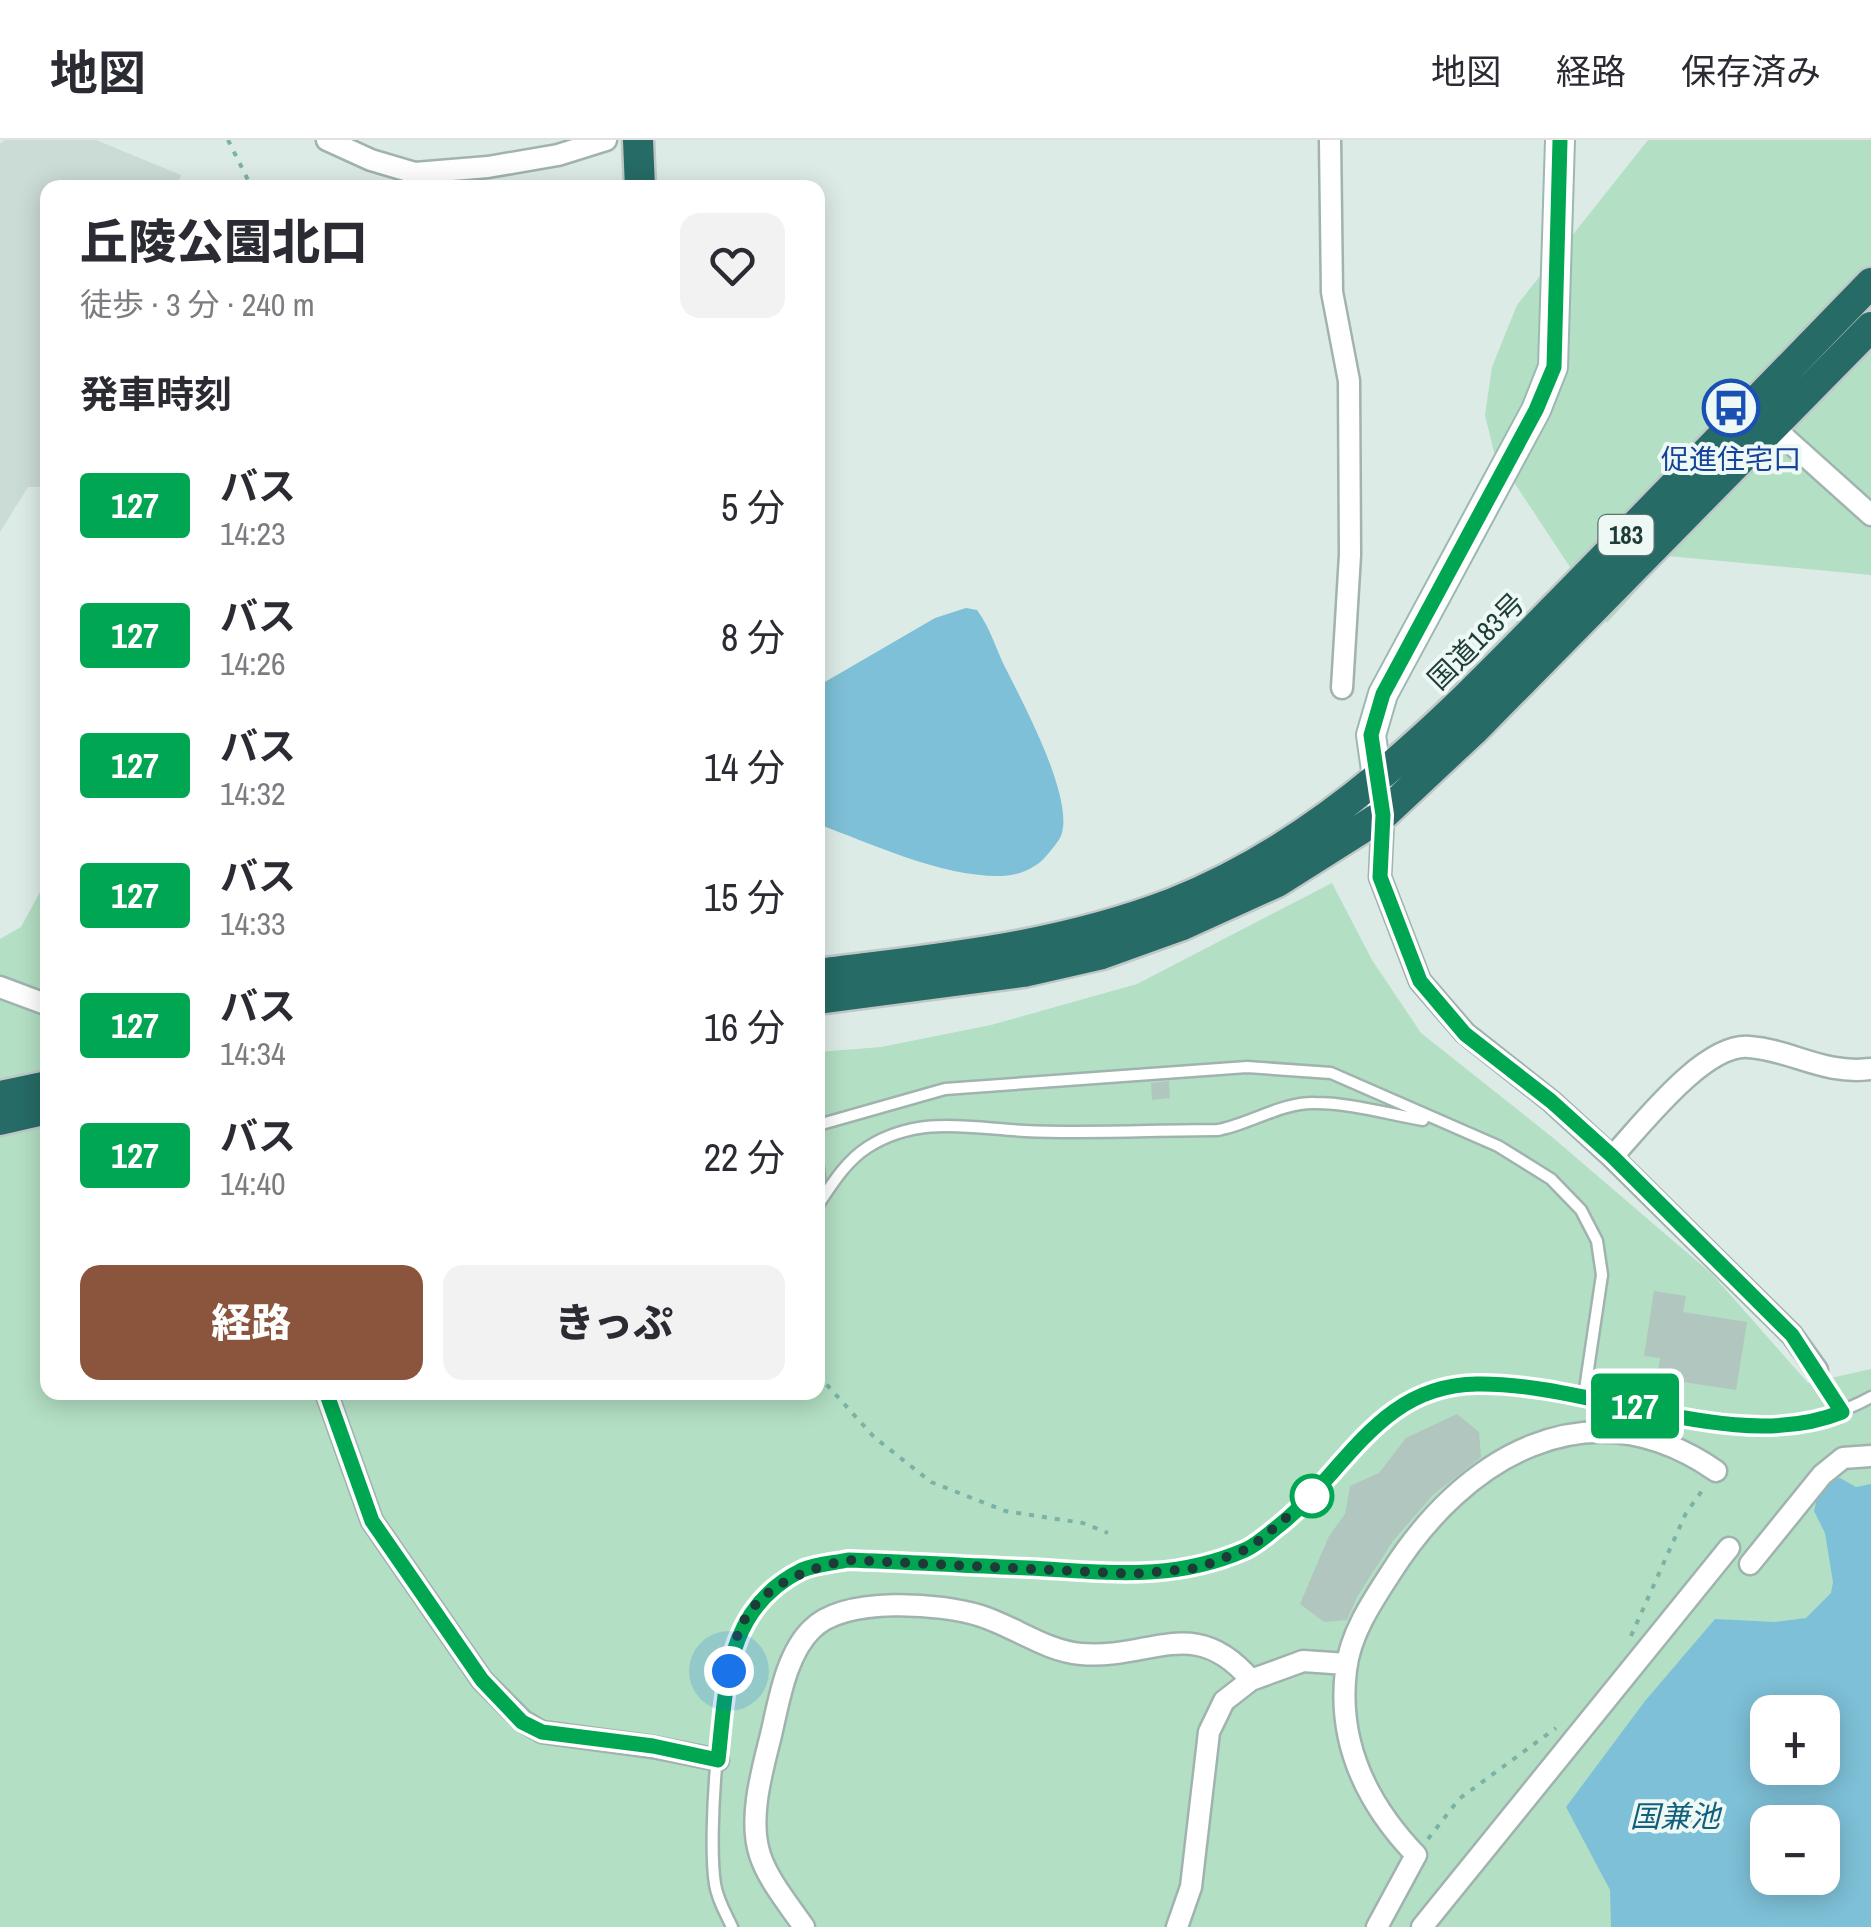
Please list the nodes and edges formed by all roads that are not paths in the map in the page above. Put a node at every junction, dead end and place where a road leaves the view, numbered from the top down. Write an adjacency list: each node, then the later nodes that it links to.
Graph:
1 (327, 140): 2 (street)
2 (606, 140)
3 (638, 140): 6 (highway)
4 (1330, 140): 11 (street)
5 (1560, 140): 12 (street)
6 (640, 180)
7 (1871, 282): 12 (highway, 国道183号 / 183)
8 (1871, 327): 9 (highway, 183)
9 (1773, 427): 10 (street); 13 (highway, 183)
10 (1871, 515)
11 (1342, 688)
12 (1376, 782): 13 (street); 14 (highway, 国道183号 / 183)
13 (1383, 815): 16 (highway, 183); 25 (street)
14 (825, 973)
15 (0, 988): 17 (street)
16 (825, 998)
17 (40, 1002)
18 (1871, 1069): 25 (street)
19 (40, 1088): 20 (highway)
20 (0, 1096)
21 (40, 1111): 22 (highway)
22 (0, 1120)
23 (1439, 1122): 24 (lane); 26 (lane); 28 (lane)
24 (825, 1124)
25 (1612, 1156): 27 (street)
26 (825, 1194)
27 (1816, 1370): 31 (lane)
28 (1584, 1396): 31 (lane); 38 (lane)
29 (1871, 1397): 31 (lane)
30 (329, 1400): 38 (street)
31 (1842, 1412)
32 (1871, 1456): 35 (street)
33 (1716, 1471): 36 (street)
34 (1730, 1548): 43 (street)
35 (1750, 1564)
36 (1347, 1664): 37 (street); 42 (street)
37 (1251, 1680): 40 (street); 41 (street)
38 (718, 1760): 39 (lane)
39 (732, 1927)
40 (804, 1927)
41 (1177, 1927)
42 (1376, 1927)
43 (1422, 1927)

